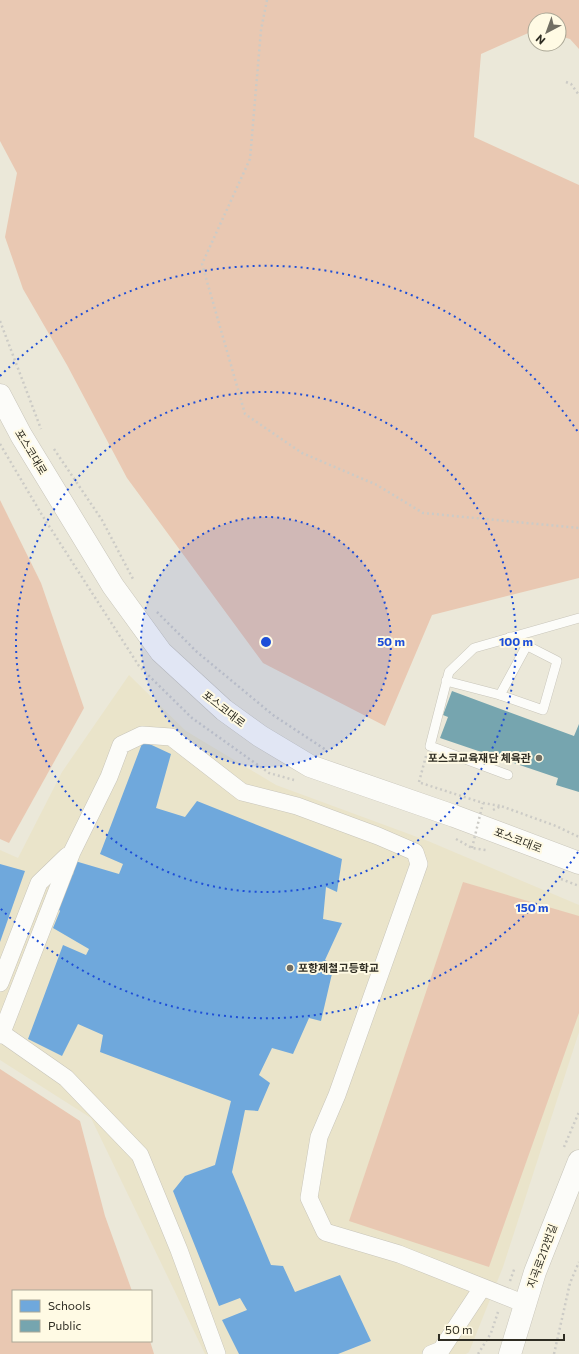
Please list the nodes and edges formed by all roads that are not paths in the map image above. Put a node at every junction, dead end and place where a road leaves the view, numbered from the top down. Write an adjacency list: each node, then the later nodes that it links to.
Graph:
1 (0, 395): 9 (main road, 포스코대로)
2 (579, 618): 3 (lane)
3 (510, 637): 4 (lane); 5 (lane)
4 (527, 645): 6 (lane); 6 (lane)
5 (446, 682): 6 (lane); 7 (lane)
6 (500, 695)
7 (508, 775)
8 (72, 852): 10 (street); 11 (street); 13 (street)
9 (579, 863)
10 (0, 983)
11 (1, 1033): 15 (street)
12 (579, 1161): 14 (main road, 지곡로212번길)
13 (482, 1288): 14 (street); 16 (street)
14 (525, 1304): 17 (main road, 지곡로212번길)
15 (217, 1354)
16 (431, 1354)
17 (510, 1354)

